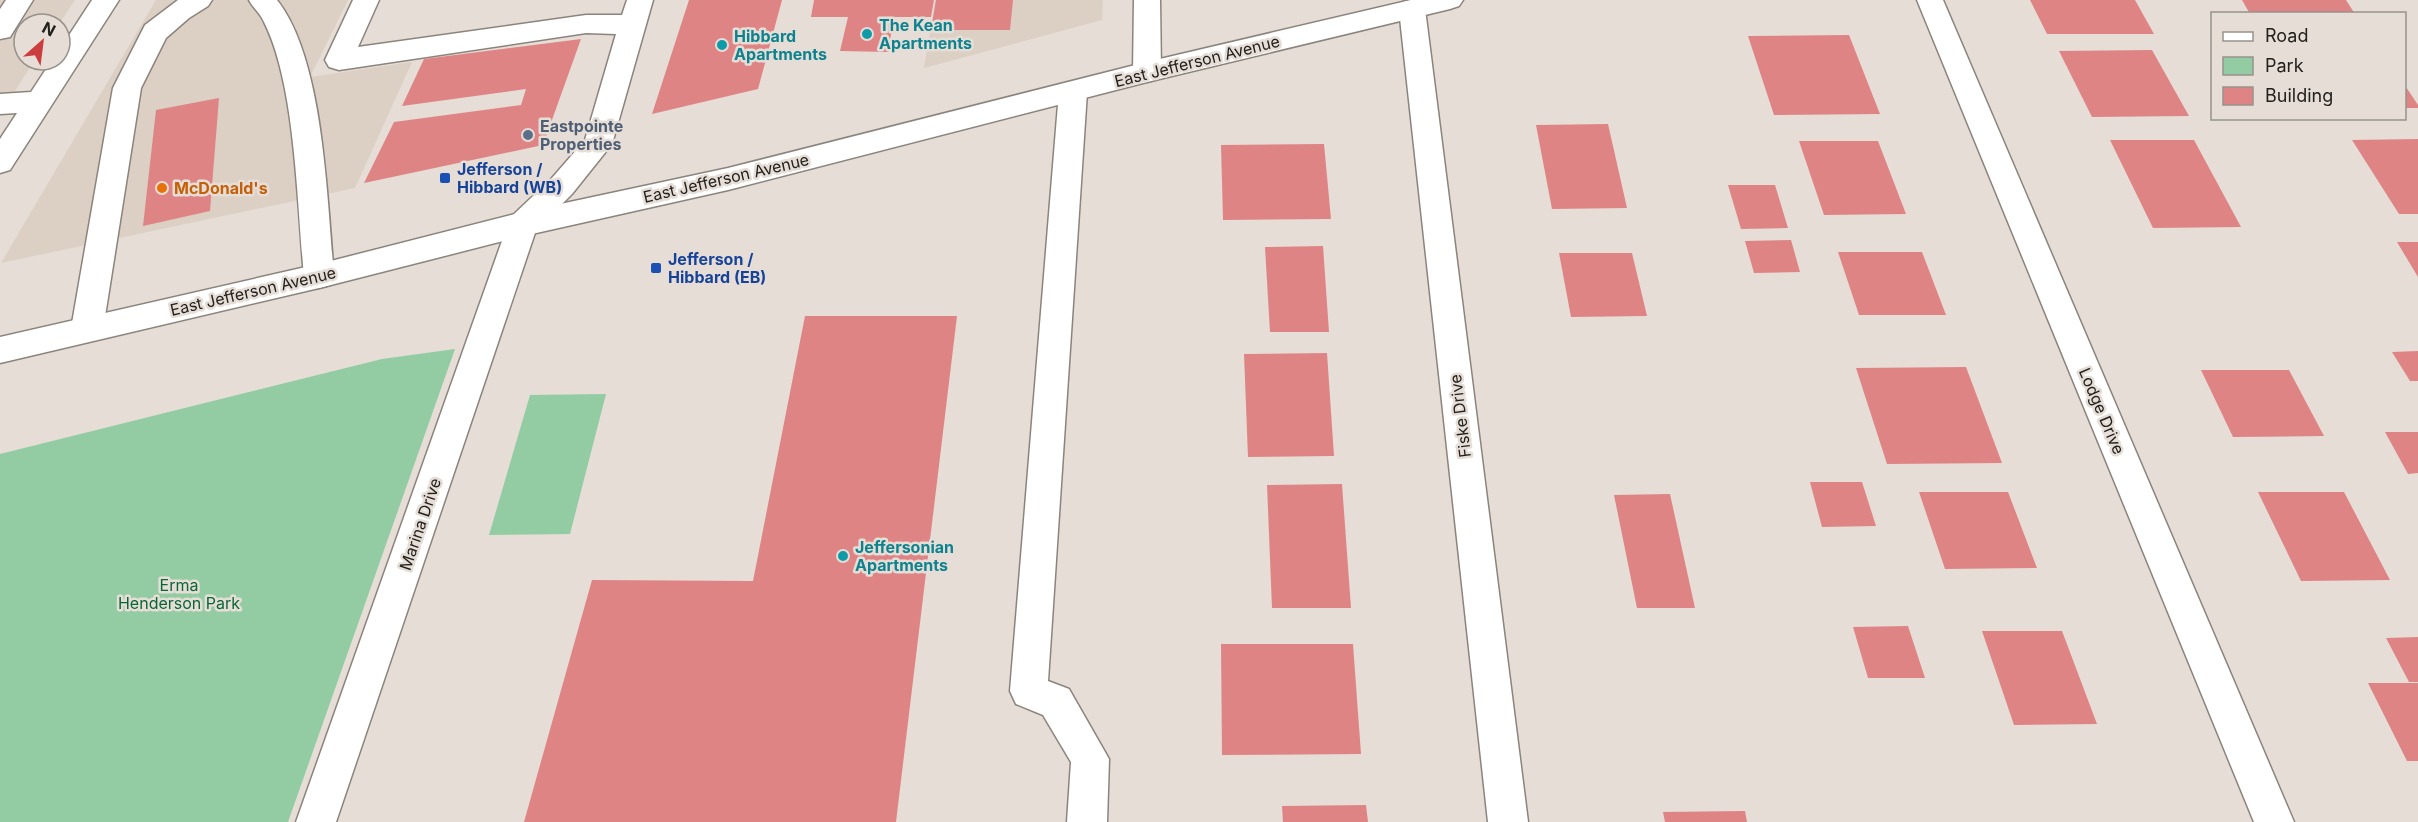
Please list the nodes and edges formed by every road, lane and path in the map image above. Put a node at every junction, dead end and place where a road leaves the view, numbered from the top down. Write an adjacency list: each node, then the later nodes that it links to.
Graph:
1 (21, 0): 11 (street)
2 (106, 0): 14 (street)
3 (199, 0): 19 (street)
4 (262, 0): 18 (street)
5 (366, 0): 10 (street)
6 (1148, 0): 12 (street)
7 (1450, 0): 9 (street, East Jefferson Avenue)
8 (1930, 0): 24 (street, Lodge Drive)
9 (1412, 9): 12 (street, East Jefferson Avenue); 23 (street, Fiske Drive)
10 (636, 12): 17 (street)
11 (0, 30)
12 (1147, 72): 13 (street, East Jefferson Avenue)
13 (1073, 92): 17 (street, East Jefferson Avenue); 22 (street)
14 (40, 102): 15 (street); 16 (street)
15 (0, 104)
16 (0, 162)
17 (523, 224): 18 (street, East Jefferson Avenue); 21 (street, Marina Drive)
18 (319, 276): 19 (street, East Jefferson Avenue)
19 (87, 329): 20 (street, East Jefferson Avenue)
20 (0, 350)
21 (316, 822)
22 (1087, 822)
23 (1508, 822)
24 (2274, 822)

